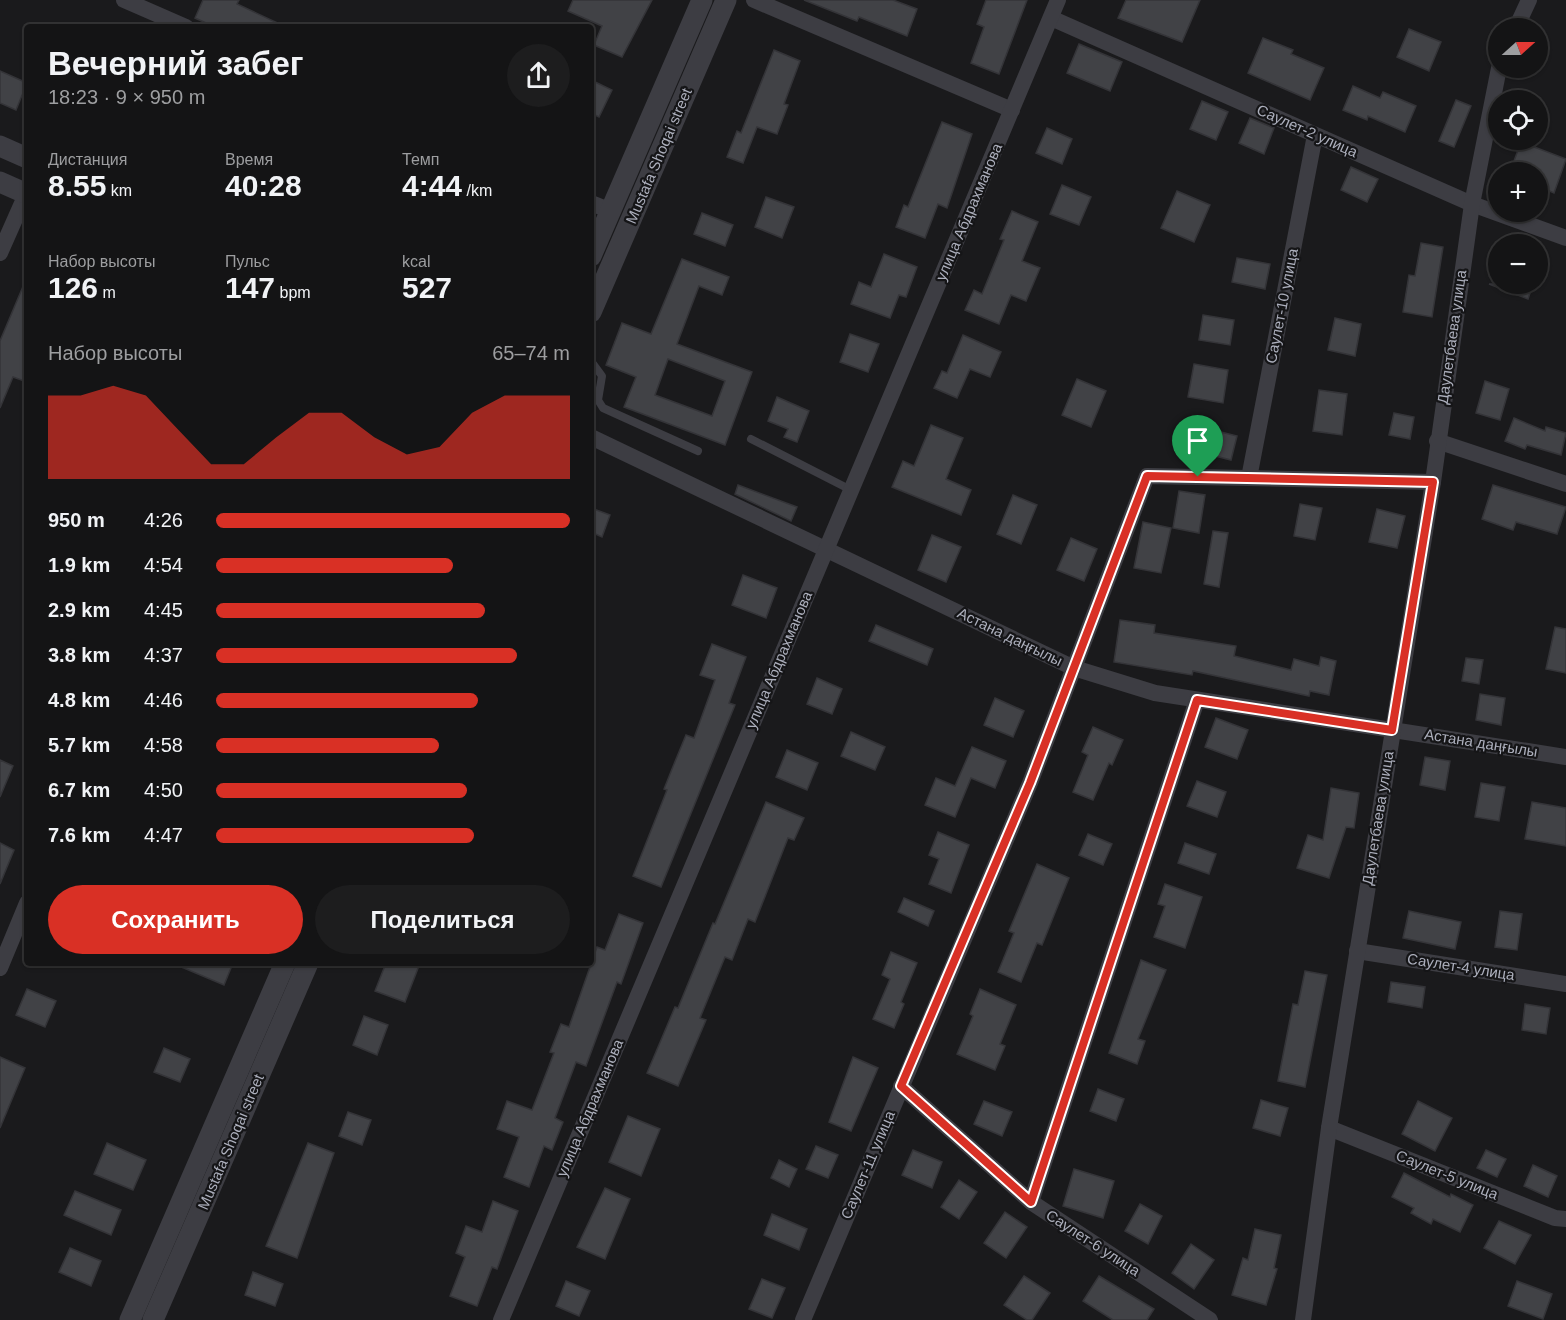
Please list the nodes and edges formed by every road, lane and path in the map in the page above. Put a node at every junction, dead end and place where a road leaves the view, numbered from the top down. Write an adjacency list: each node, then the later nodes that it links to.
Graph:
1 (124, 0): 9 (street)
2 (702, 0): 20 (street, Mustafa Shoqai street)
3 (726, 0): 24 (street, Mustafa Shoqai street)
4 (754, 0): 11 (street)
5 (1058, 0): 7 (street, улица Абдрахманова)
6 (1530, 0): 8 (street)
7 (1051, 18): 11 (street, улица Абдрахманова); 12 (street, Саулет-2 улица)
8 (1521, 18)
9 (179, 24)
10 (1497, 78): 19 (street, Даулетбаева улица)
11 (1012, 110): 33 (street, улица Абдрахманова)
12 (1315, 135): 19 (street, Саулет-2 улица); 30 (street, Саулет-10 улица)
13 (0, 146): 14 (street)
14 (24, 157)
15 (0, 182): 16 (street)
16 (24, 192)
17 (24, 200): 23 (street)
18 (594, 204): 20 (street)
19 (1472, 204): 21 (street, Саулет-2 улица); 28 (street, Даулетбаева улица)
20 (611, 211): 22 (street, Mustafa Shoqai street)
21 (1566, 238)
22 (594, 249)
23 (0, 254)
24 (594, 305)
25 (594, 365): 29 (lane)
26 (594, 438): 34 (street, Астана даңғылы)
27 (751, 439): 33 (lane)
28 (1437, 441): 31 (street, Даулетбаева улица); 32 (street)
29 (698, 451)
30 (1249, 478): 31 (street); 35 (street, Саулет-11 улица)
31 (1433, 482): 37 (street, Даулетбаева улица)
32 (1566, 484)
33 (851, 490): 34 (street, улица Абдрахманова)
34 (826, 548): 35 (street, Астана даңғылы); 51 (street, улица Абдрахманова)
35 (1074, 668): 36 (street, Астана даңғылы); 45 (street, Саулет-11 улица)
36 (1197, 700): 37 (street, Астана даңғылы); 47 (street)
37 (1392, 730): 38 (street, Астана даңғылы); 40 (street, Даулетбаева улица)
38 (1566, 756)
39 (24, 910): 43 (street)
40 (1357, 951): 44 (street, Саулет-4 улица); 46 (street, Даулетбаева улица)
41 (284, 966): 49 (street, Mustafa Shoqai street)
42 (307, 966): 50 (street, Mustafa Shoqai street)
43 (0, 968)
44 (1566, 984)
45 (901, 1086): 47 (street, Саулет-6 улица); 52 (street, Саулет-11 улица)
46 (1329, 1128): 48 (street, Саулет-5 улица); 54 (street, Даулетбаева улица)
47 (1031, 1202): 53 (street, Саулет-6 улица)
48 (1566, 1219)
49 (130, 1320)
50 (153, 1320)
51 (501, 1320)
52 (803, 1320)
53 (1210, 1320)
54 (1303, 1320)

